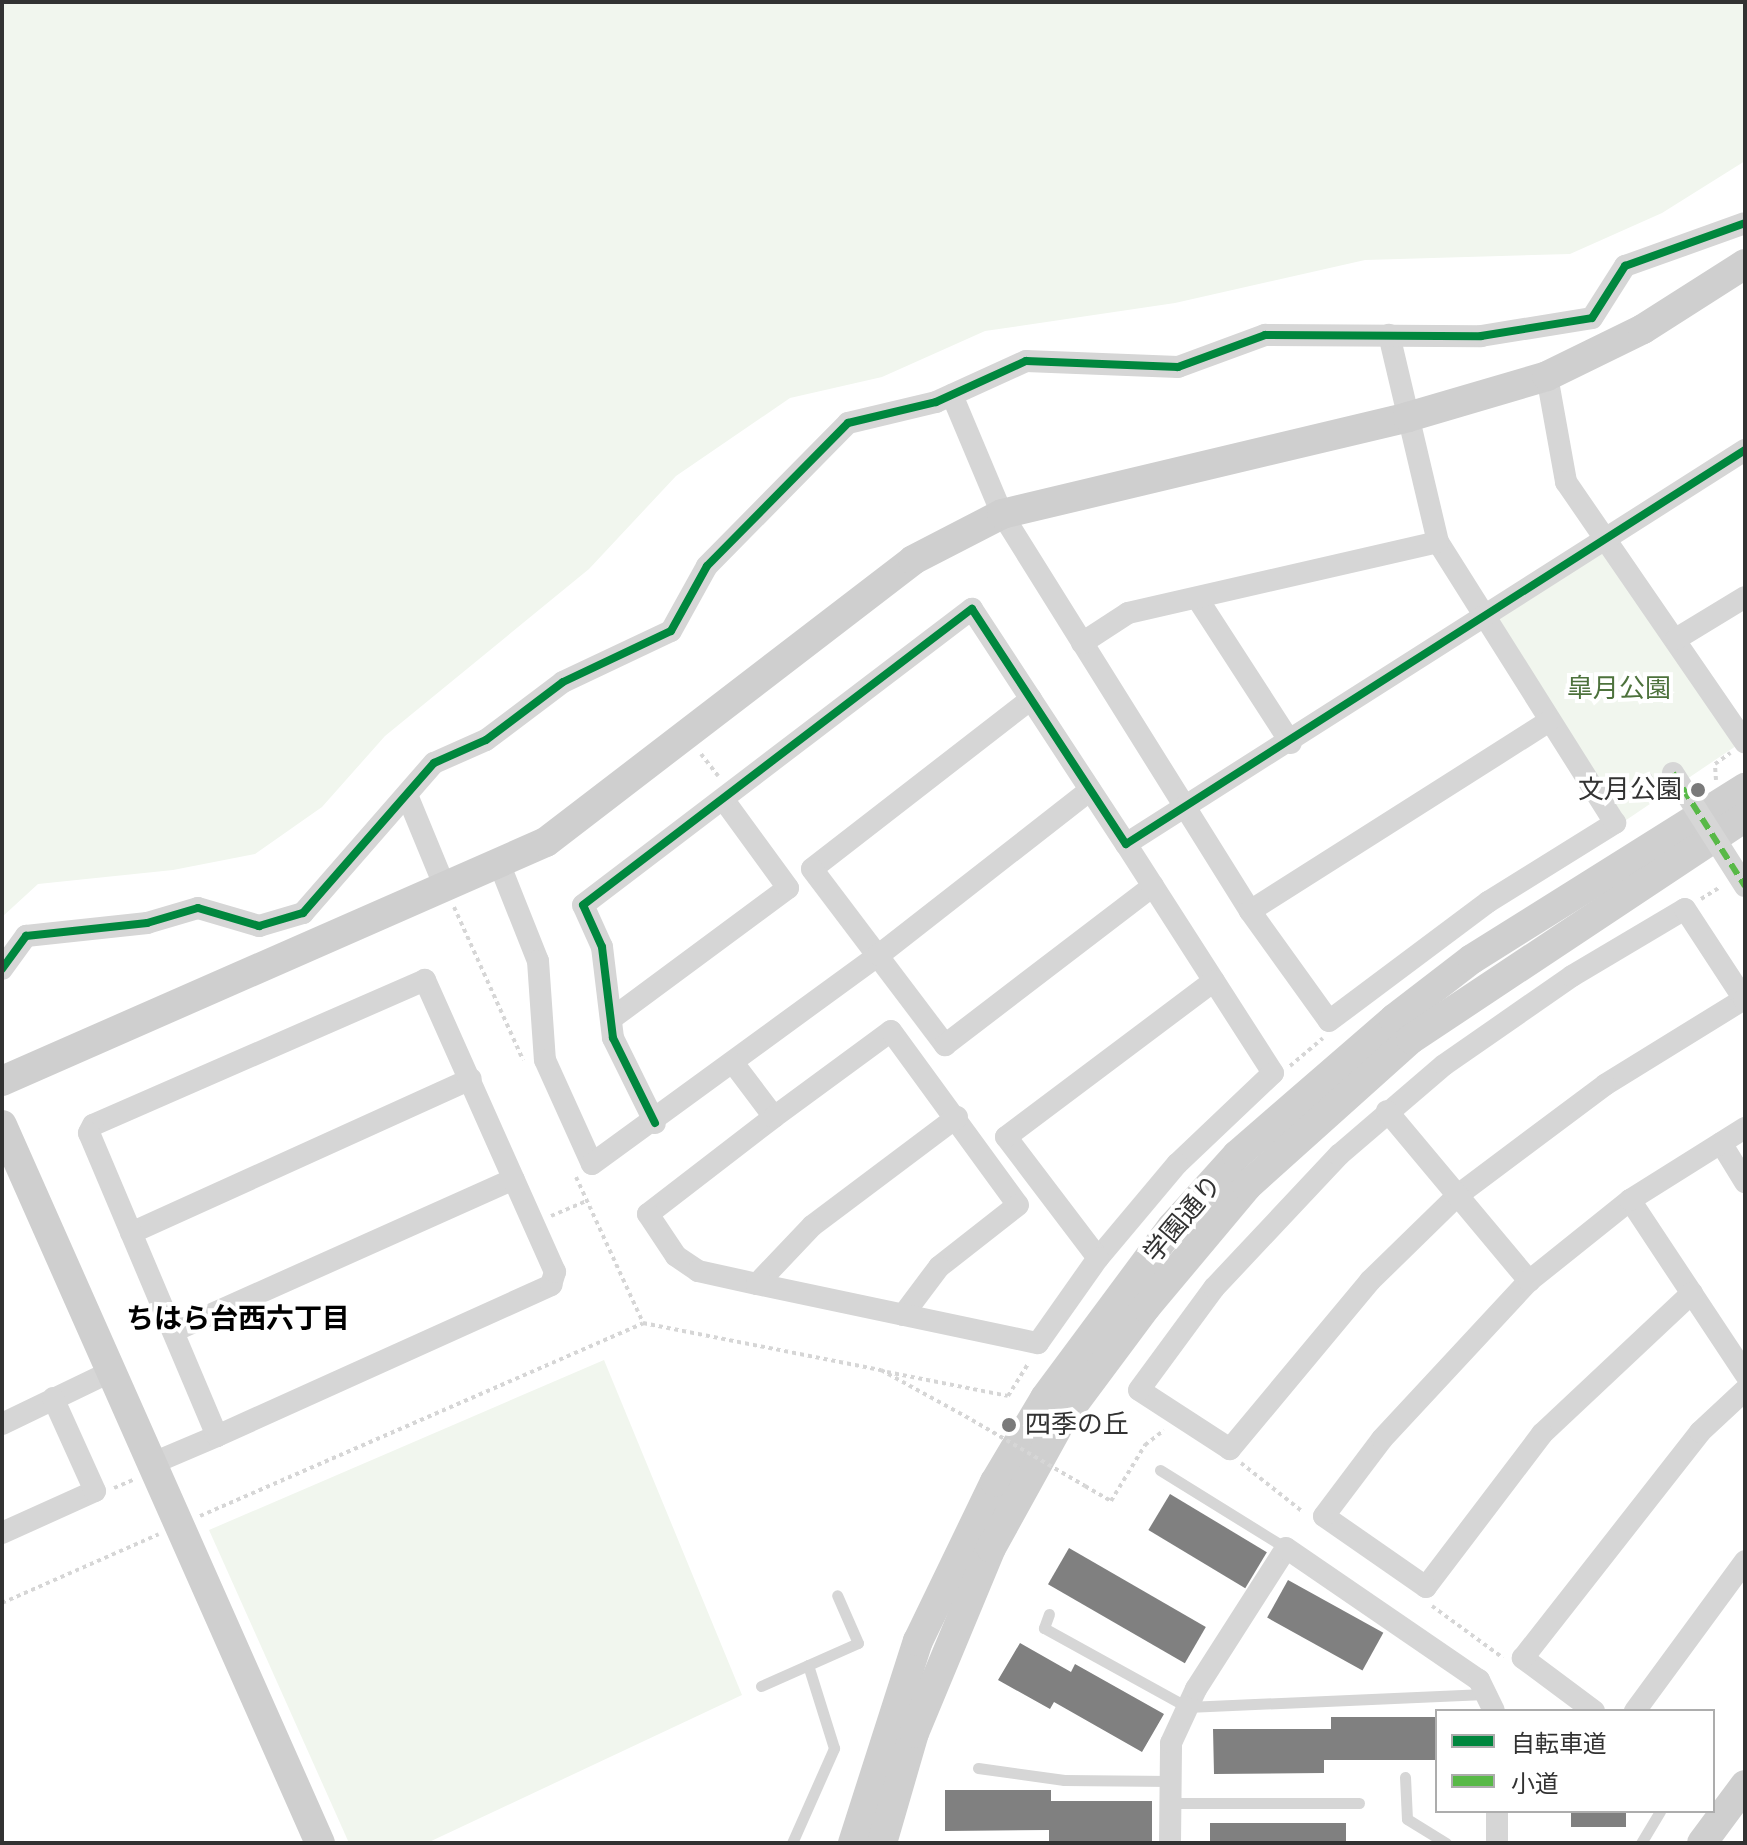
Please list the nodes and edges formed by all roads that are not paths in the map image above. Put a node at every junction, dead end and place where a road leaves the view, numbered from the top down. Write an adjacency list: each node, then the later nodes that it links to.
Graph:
1 (1745, 223): 3 (street)
2 (1745, 264): 4 (street)
3 (1389, 335): 5 (street); 6 (street)
4 (1547, 376): 6 (street); 9 (street)
5 (952, 395): 8 (street); 23 (street)
6 (1408, 417): 8 (street); 10 (street)
7 (1745, 450): 9 (street)
8 (1002, 514): 15 (street); 28 (street)
9 (1602, 541): 13 (street); 14 (street)
10 (1438, 542): 12 (street); 13 (street)
11 (1745, 597): 14 (street)
12 (1199, 601): 15 (street); 18 (street)
13 (1483, 617): 17 (street); 18 (street)
14 (1676, 639): 19 (street)
15 (1082, 643): 25 (street)
16 (1031, 699): 22 (street); 24 (street); 33 (street)
17 (1549, 721): 32 (street); 32 (street)
18 (1291, 743): 25 (street)
19 (1744, 743)
20 (1673, 773): 29 (street, bridge)
21 (1730, 786): 87 (street, 学園通り)
22 (1090, 790): 27 (street); 33 (street)
23 (407, 795): 31 (street); 34 (street)
24 (723, 799): 37 (street); 37 (street)
25 (1186, 808): 27 (street); 32 (street)
26 (1745, 817): 88 (street, 学園通り)
27 (1126, 844): 30 (street)
28 (499, 863): 31 (street); 44 (street)
29 (1739, 882)
30 (1153, 886): 33 (street); 35 (street)
31 (445, 887): 40 (street)
32 (1250, 911)
33 (879, 955): 38 (street)
34 (2, 969)
35 (1214, 981): 53 (street); 53 (street)
36 (1745, 999): 41 (street); 50 (street)
37 (611, 1019): 44 (street)
38 (734, 1064): 42 (street); 44 (street)
39 (471, 1079): 48 (street); 52 (street); 52 (street)
40 (2, 1081)
41 (1387, 1111): 50 (street); 50 (street)
42 (774, 1117): 43 (street); 55 (street)
43 (957, 1117): 55 (street); 57 (street)
44 (655, 1123)
45 (2, 1125): 59 (street)
46 (1745, 1128): 47 (street)
47 (1721, 1143): 49 (street); 51 (street)
48 (514, 1179): 58 (street); 64 (street)
49 (1745, 1182)
50 (1458, 1195): 54 (street)
51 (1630, 1200): 54 (street); 56 (street)
52 (131, 1233): 58 (street)
53 (1098, 1258): 57 (street)
54 (1529, 1281): 56 (street)
55 (757, 1284): 57 (street)
56 (1692, 1293): 60 (street)
57 (903, 1315)
58 (174, 1331): 64 (street)
59 (110, 1372): 62 (street); 65 (street)
60 (1745, 1374)
61 (1745, 1390): 76 (street)
62 (53, 1398): 63 (street); 67 (street)
63 (2, 1424)
64 (217, 1436): 65 (street)
65 (153, 1468): 85 (street)
66 (1160, 1470): 68 (lane)
67 (2, 1533)
68 (1286, 1548): 74 (street); 75 (street)
69 (1745, 1561): 77 (street)
70 (837, 1595): 72 (lane)
71 (1049, 1614): 75 (lane)
72 (808, 1665): 73 (lane); 86 (lane)
73 (761, 1686)
74 (1490, 1703): 75 (lane)
75 (1187, 1707): 81 (street)
76 (1591, 1709)
77 (1636, 1709)
78 (978, 1768): 81 (lane)
79 (1405, 1777): 90 (lane)
80 (1745, 1785): 93 (street)
81 (1171, 1792): 82 (lane); 89 (street)
82 (1359, 1803)
83 (1497, 1813): 91 (street)
84 (1659, 1813): 92 (lane)
85 (320, 1843)
86 (792, 1843)
87 (853, 1843)
88 (882, 1843)
89 (1170, 1843)
90 (1446, 1843)
91 (1497, 1843)
92 (1641, 1843)
93 (1702, 1843)

